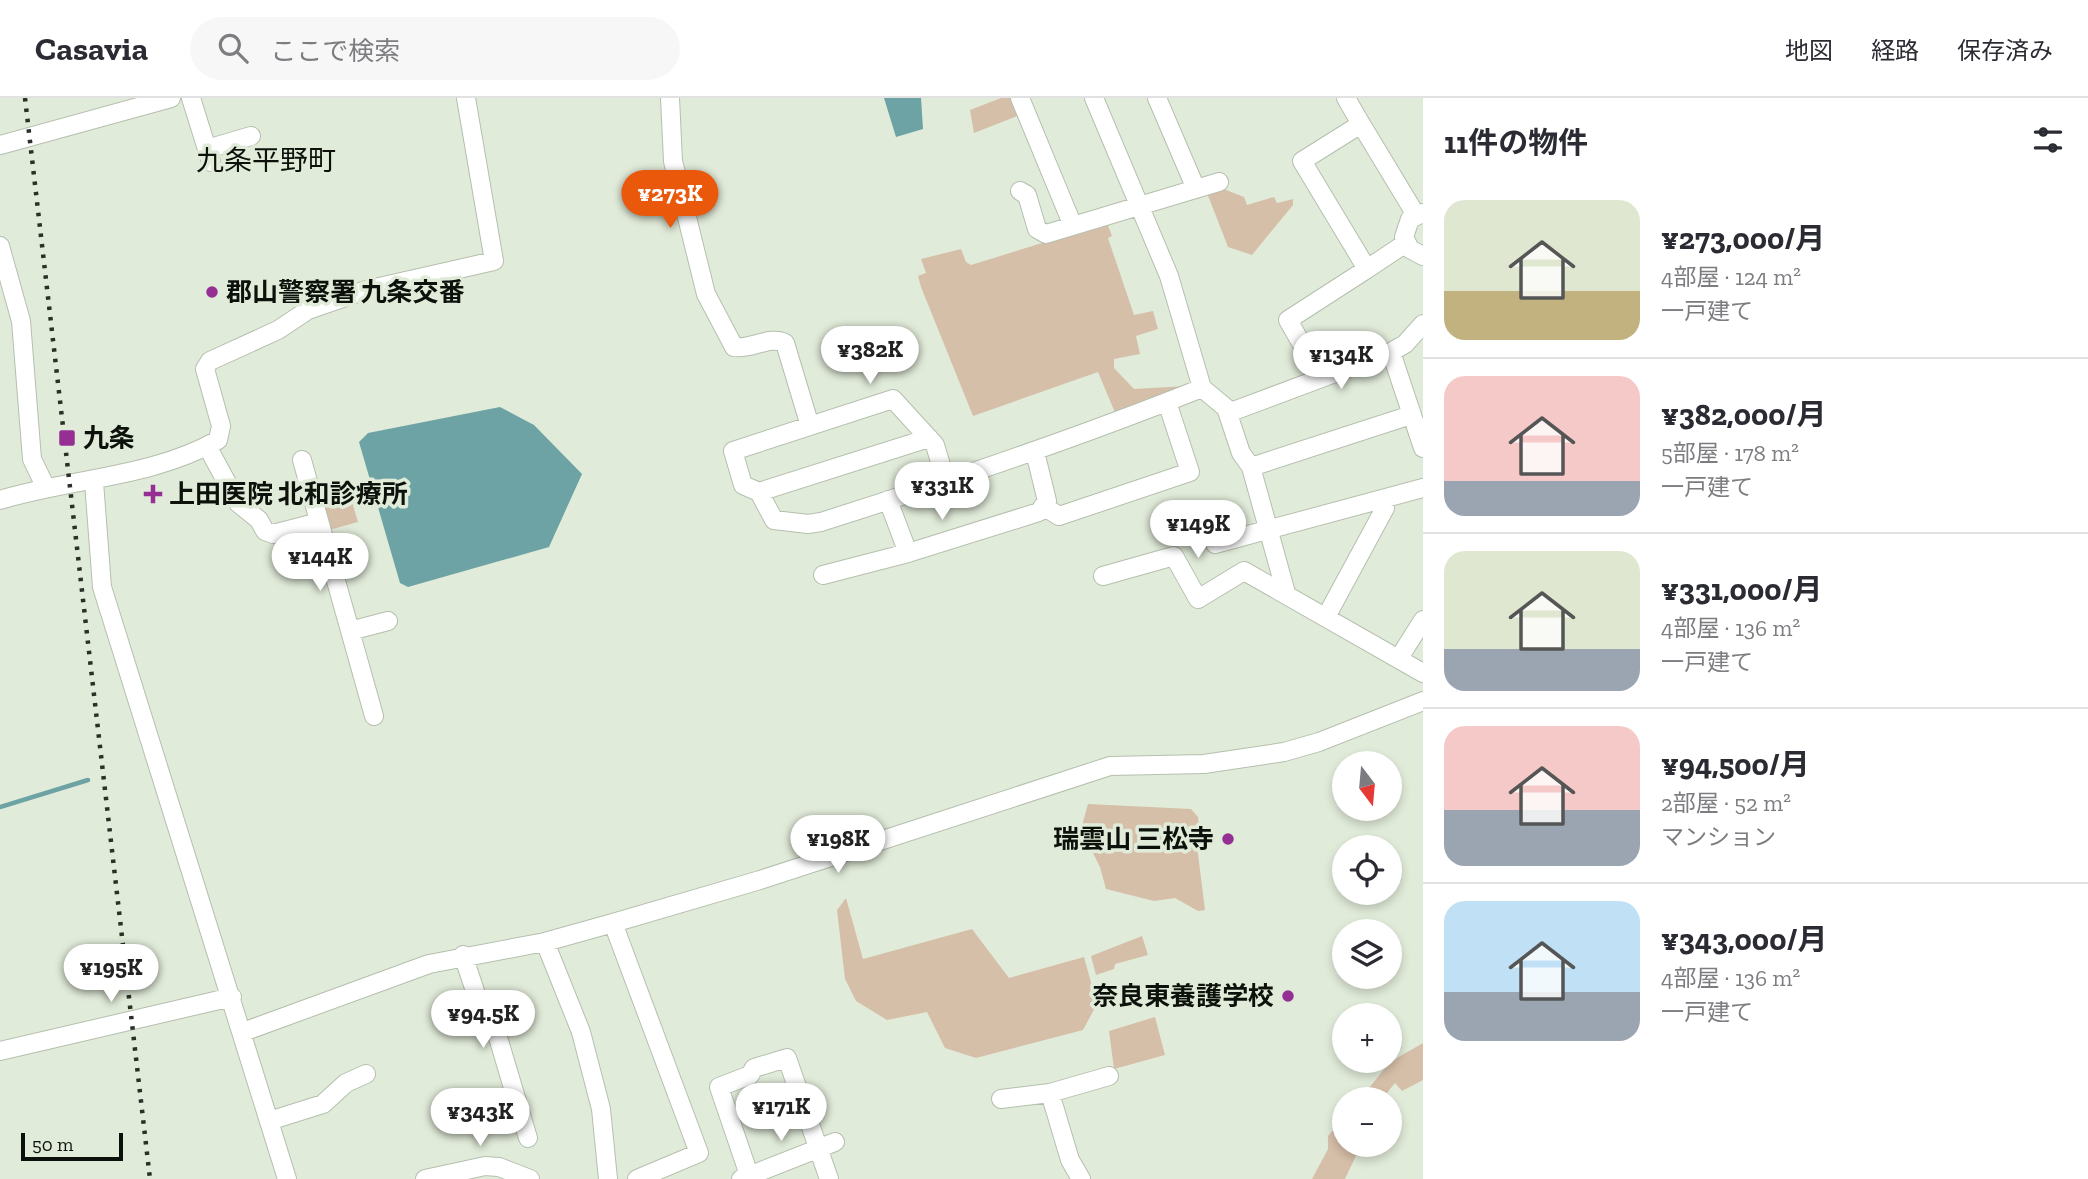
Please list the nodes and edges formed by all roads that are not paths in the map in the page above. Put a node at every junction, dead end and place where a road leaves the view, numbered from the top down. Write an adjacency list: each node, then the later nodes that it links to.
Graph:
1 (171, 98): 11 (street)
2 (191, 98): 10 (street)
3 (466, 98): 31 (street)
4 (670, 98): 29 (street)
5 (1020, 98): 17 (street)
6 (1094, 98): 15 (street)
7 (1157, 98): 13 (street)
8 (1346, 98): 9 (street)
9 (1361, 124): 16 (street); 21 (street)
10 (251, 136)
11 (0, 145)
12 (1219, 182): 13 (street)
13 (1196, 189): 15 (street)
14 (1020, 191): 17 (street)
15 (1141, 206): 17 (street); 25 (street)
16 (1419, 214): 18 (street)
17 (1073, 226)
18 (1406, 243): 20 (street); 21 (street)
19 (0, 246): 38 (street)
20 (1423, 256)
21 (1367, 269): 24 (street)
22 (1423, 324): 23 (street)
23 (1391, 352): 24 (street); 28 (street)
24 (1321, 378): 27 (street)
25 (1202, 388): 26 (street); 27 (street)
26 (1167, 402): 33 (street); 44 (street)
27 (1228, 413): 35 (street)
28 (1411, 415): 32 (street); 35 (street)
29 (810, 426): 30 (street); 40 (street)
30 (929, 438): 37 (street); 40 (street)
31 (207, 446): 36 (street); 45 (street)
32 (1423, 449)
33 (1035, 452): 37 (street); 44 (street)
34 (302, 460): 45 (street)
35 (1251, 467): 46 (street)
36 (94, 482): 38 (street); 63 (street)
37 (946, 482): 42 (street)
38 (45, 486): 41 (street)
39 (1423, 488): 43 (street)
40 (759, 492): 42 (street)
41 (0, 500)
42 (888, 500): 48 (street)
43 (1382, 500): 46 (street); 52 (street)
44 (1043, 506): 48 (street)
45 (320, 522): 55 (street)
46 (1268, 530): 47 (street); 51 (street)
47 (1215, 544)
48 (908, 554): 49 (street)
49 (823, 575)
50 (1103, 576): 51 (street)
51 (1286, 593): 52 (street)
52 (1326, 617): 56 (street)
53 (1423, 620): 56 (street)
54 (388, 621): 55 (street)
55 (350, 631): 59 (street)
56 (1399, 658): 57 (street)
57 (1423, 673)
58 (1423, 701): 60 (street)
59 (374, 716)
60 (613, 923): 61 (street); 79 (street)
61 (545, 942): 62 (street); 78 (street)
62 (463, 955): 64 (street); 71 (street)
63 (232, 997): 64 (street); 65 (street)
64 (243, 1032): 70 (street)
65 (0, 1051)
66 (366, 1074): 70 (street)
67 (1109, 1076): 68 (street)
68 (1050, 1093): 69 (street); 81 (street)
69 (1001, 1099)
70 (269, 1121): 75 (street)
71 (528, 1138)
72 (835, 1142): 73 (street)
73 (817, 1150): 74 (street); 74 (street); 80 (street)
74 (745, 1177)
75 (287, 1179)
76 (425, 1179): 77 (street)
77 (530, 1179)
78 (608, 1179)
79 (637, 1179)
80 (829, 1179)
81 (1081, 1179)

